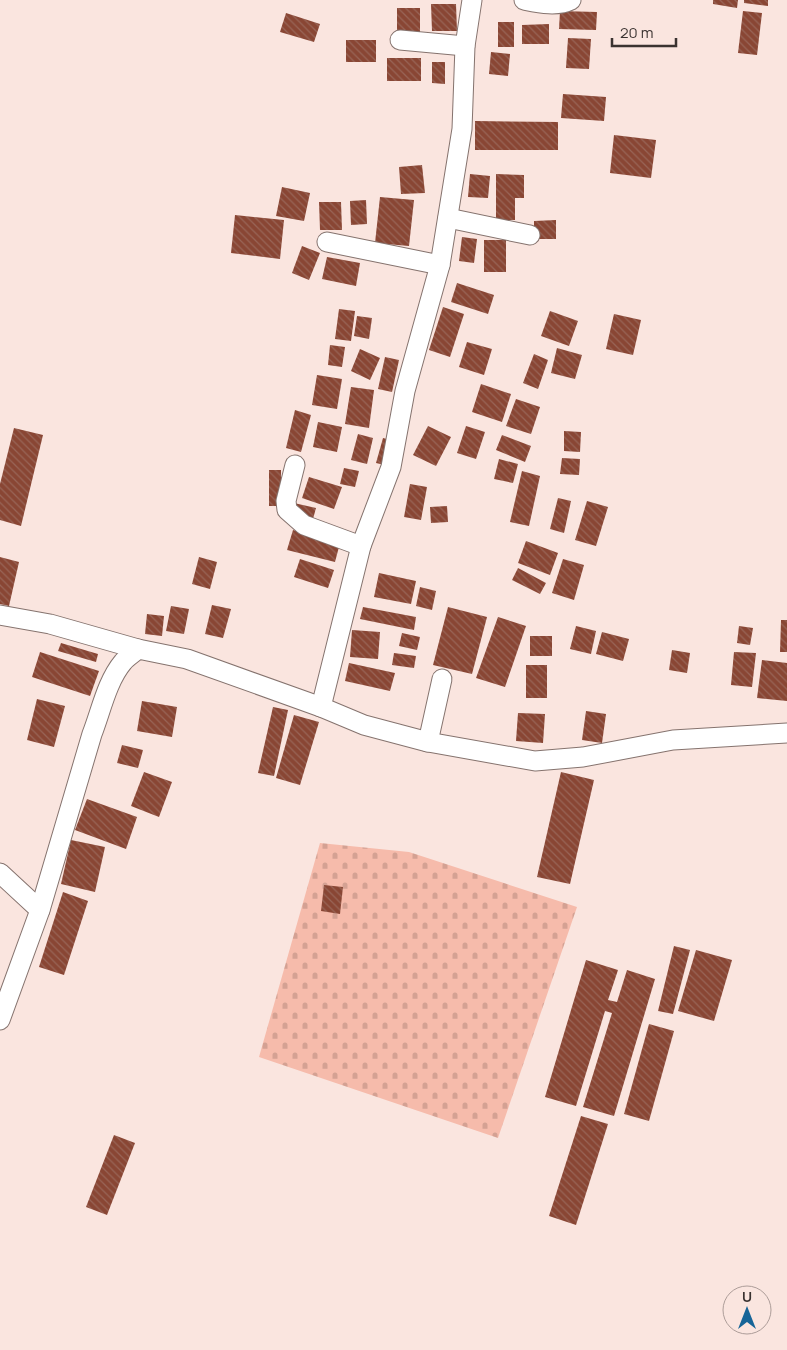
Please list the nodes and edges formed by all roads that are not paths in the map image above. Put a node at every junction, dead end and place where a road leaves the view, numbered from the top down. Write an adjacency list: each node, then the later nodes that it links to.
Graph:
1 (472, 0): 5 (street)
2 (524, 0): 3 (street)
3 (571, 0)
4 (400, 40): 5 (street)
5 (465, 46): 6 (street)
6 (448, 218): 7 (street); 9 (street)
7 (530, 235)
8 (327, 242): 9 (street)
9 (440, 265): 11 (street)
10 (295, 465): 11 (street)
11 (362, 546): 15 (street)
12 (0, 615): 13 (street)
13 (138, 649): 15 (street); 19 (street)
14 (442, 679): 17 (street)
15 (321, 707): 17 (street)
16 (787, 733): 17 (street)
17 (428, 742)
18 (0, 873): 19 (street)
19 (40, 910): 20 (street)
20 (0, 1020)

